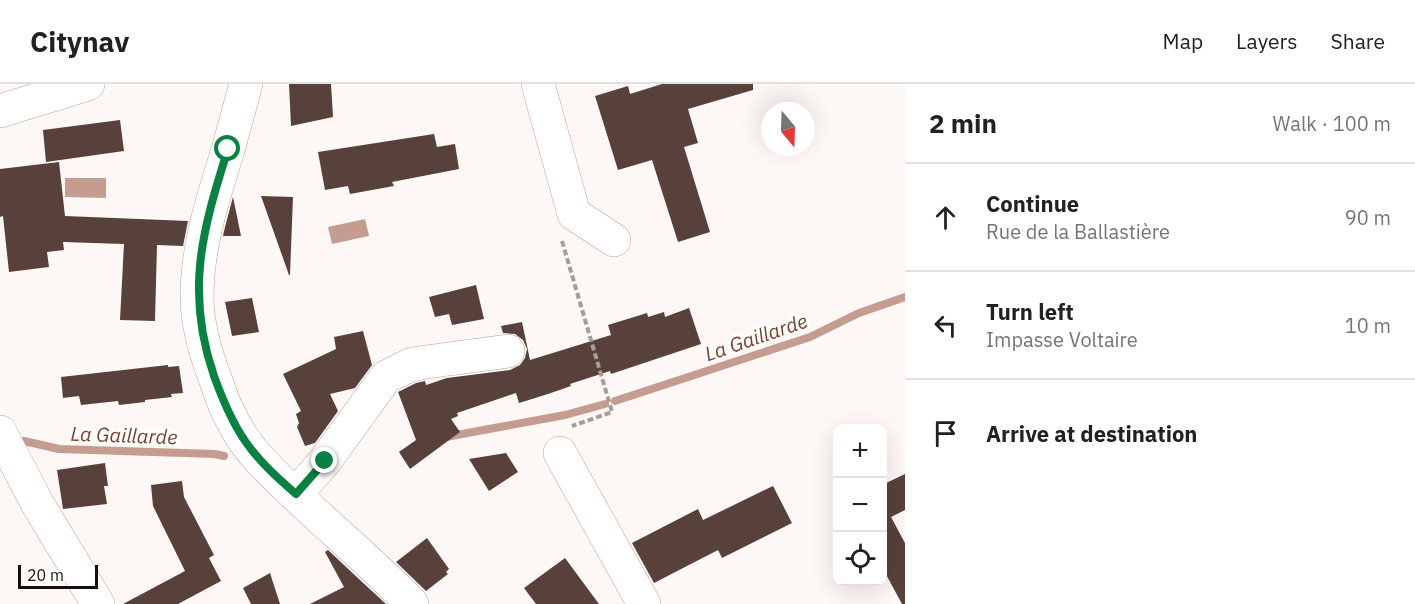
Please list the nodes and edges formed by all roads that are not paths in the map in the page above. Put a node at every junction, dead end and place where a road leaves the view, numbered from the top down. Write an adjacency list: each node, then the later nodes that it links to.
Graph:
1 (88, 84): 4 (street)
2 (246, 84): 9 (street)
3 (537, 84): 5 (street)
4 (0, 111)
5 (614, 240)
6 (508, 351): 9 (street)
7 (0, 432): 10 (street)
8 (560, 453): 12 (street)
9 (296, 494): 11 (street)
10 (98, 604)
11 (411, 604)
12 (644, 604)

